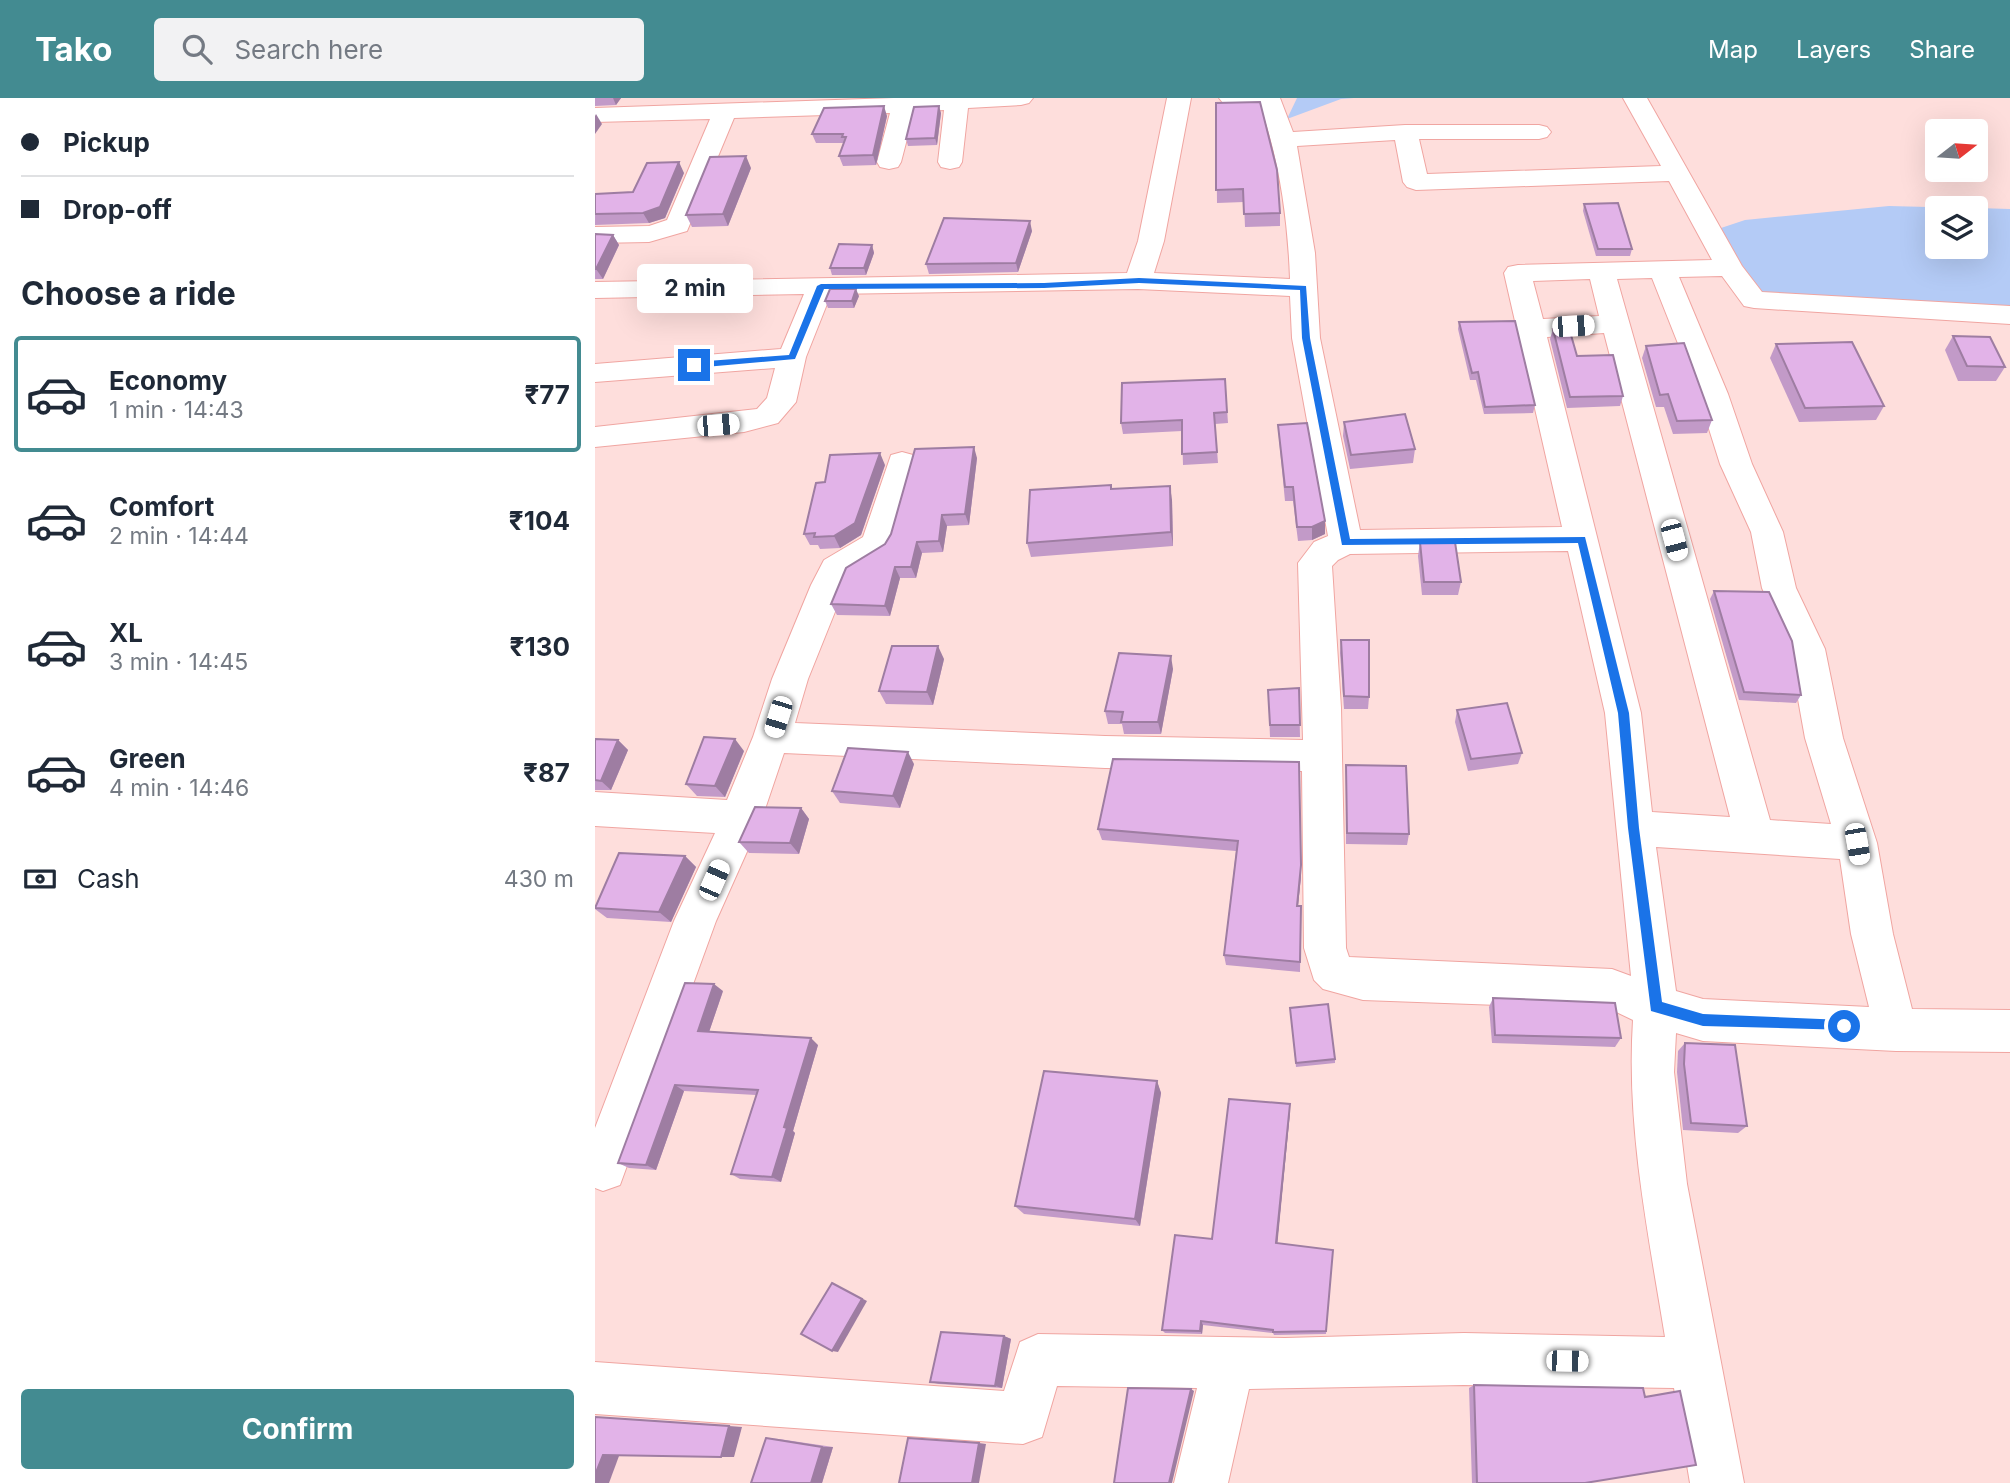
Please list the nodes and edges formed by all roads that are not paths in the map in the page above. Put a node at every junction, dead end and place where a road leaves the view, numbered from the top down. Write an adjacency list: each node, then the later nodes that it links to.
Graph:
1 (1021, 98): 7 (street)
2 (1179, 98): 20 (street)
3 (1231, 98): 5 (street)
4 (1635, 98): 15 (street)
5 (1269, 100): 12 (street)
6 (905, 102): 7 (street); 8 (street); 13 (street)
7 (957, 102): 14 (street)
8 (725, 112): 9 (street); 16 (street)
9 (595, 115)
10 (1405, 132): 11 (street); 12 (street); 15 (street)
11 (1539, 132)
12 (1285, 140): 22 (street)
13 (889, 162)
14 (950, 162)
15 (1677, 173): 17 (street)
16 (595, 235)
17 (1730, 268): 18 (street); 24 (street)
18 (1662, 269): 19 (street); 39 (street)
19 (1601, 271): 25 (street); 26 (street)
20 (1139, 281): 21 (street); 22 (street)
21 (821, 286): 23 (street); 27 (street)
22 (1304, 288): 32 (street)
23 (595, 290)
24 (2010, 315)
25 (1616, 324): 26 (street); 38 (street)
26 (1531, 328): 31 (street)
27 (792, 357): 28 (street); 29 (street)
28 (595, 373)
29 (595, 437)
30 (902, 463): 33 (street)
31 (1582, 540): 32 (street); 37 (street)
32 (1346, 542): 34 (street)
33 (772, 737): 34 (street); 36 (street)
34 (1321, 756): 40 (street)
35 (595, 809): 36 (street)
36 (742, 818): 43 (street)
37 (1634, 828): 38 (street); 40 (street)
38 (1755, 836): 39 (street)
39 (1857, 844): 41 (street)
40 (1656, 1007): 41 (street); 45 (street)
41 (1896, 1030): 42 (street)
42 (2010, 1031)
43 (603, 1168)
44 (1229, 1362): 45 (street); 46 (street); 47 (street)
45 (1696, 1363): 48 (street)
46 (595, 1388)
47 (1201, 1483)
48 (1717, 1483)

